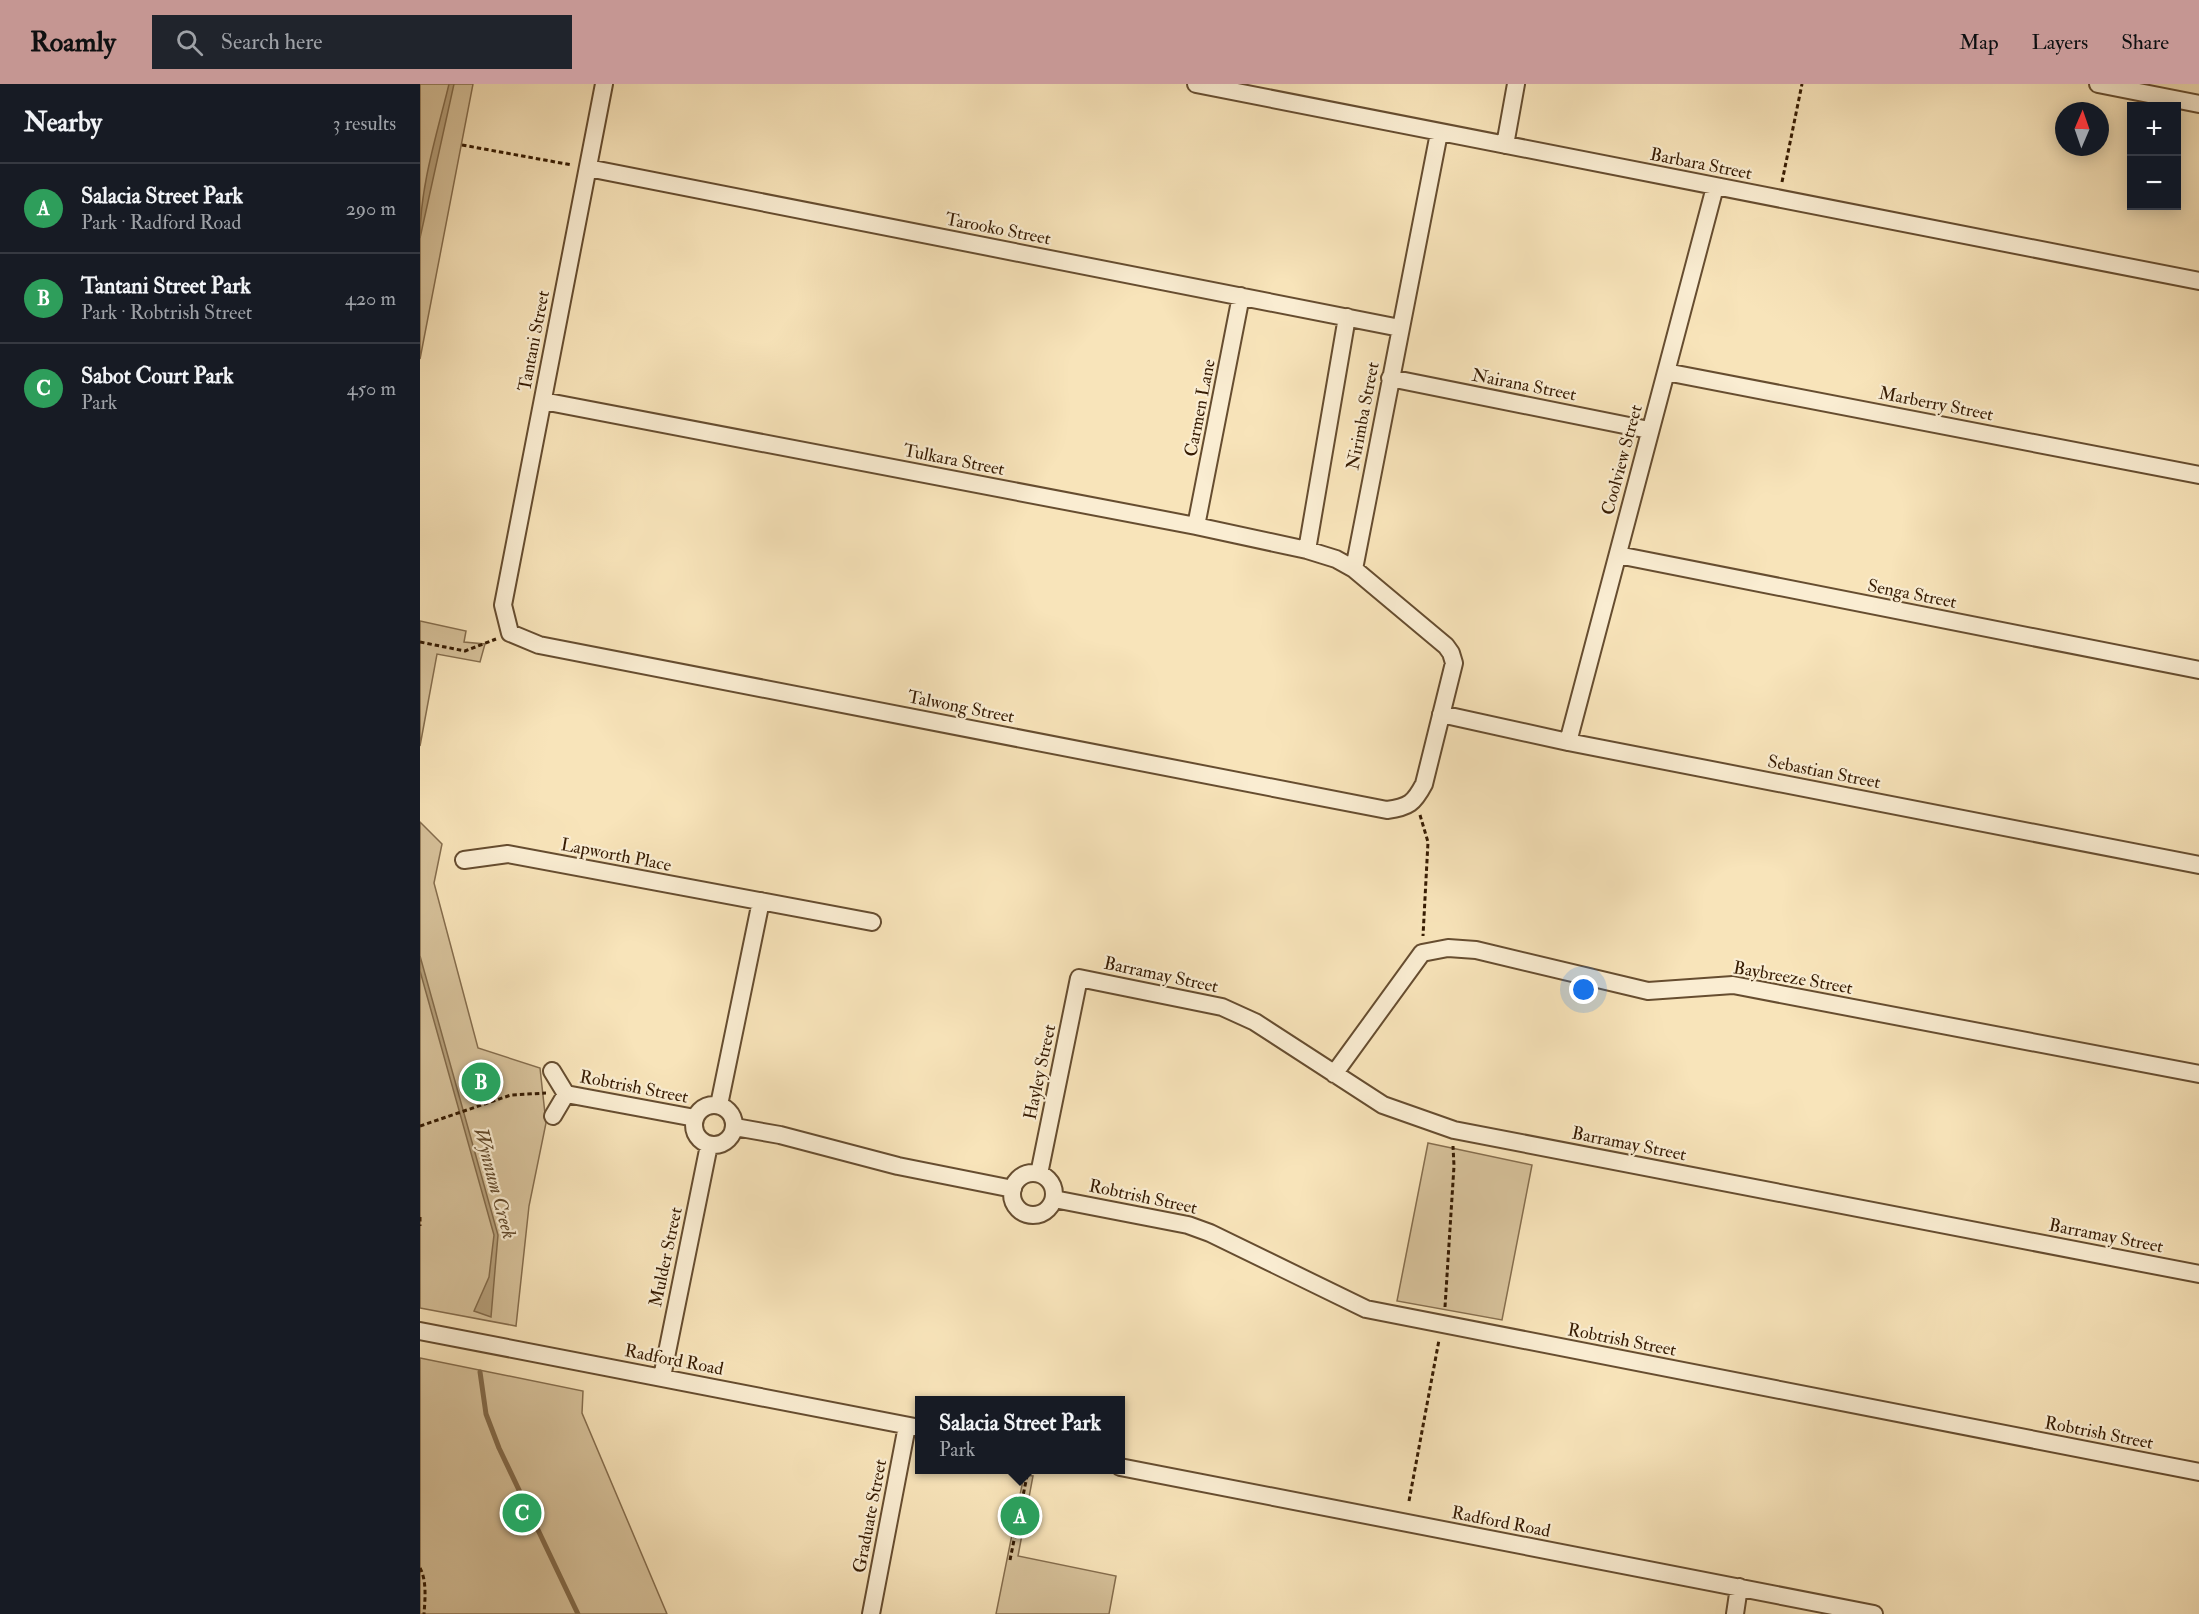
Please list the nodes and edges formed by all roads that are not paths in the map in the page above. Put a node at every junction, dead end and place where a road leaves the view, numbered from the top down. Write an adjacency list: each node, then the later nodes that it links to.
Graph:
1 (604, 84): 8 (street, Tantani Street)
2 (1196, 84): 6 (street, Barbara Street)
3 (1516, 84): 7 (street)
4 (2098, 84): 5 (street)
5 (2199, 104)
6 (1439, 133): 7 (street, Barbara Street); 13 (street, Nirimba Street)
7 (1504, 145): 9 (street, Barbara Street)
8 (588, 168): 11 (street, Tarooko Street); 16 (street, Tantani Street)
9 (1715, 187): 10 (street, Barbara Street); 14 (street, Coolview Street)
10 (2199, 282)
11 (1241, 296): 12 (street, Tarooko Street); 19 (street, Carmen Lane)
12 (1347, 317): 13 (street, Tarooko Street); 20 (street, Nirimba Street)
13 (1400, 327): 15 (street, Nirimba Street)
14 (1666, 372): 17 (street, Coolview Street); 18 (street, Marberry Street)
15 (1390, 378): 17 (street, Nairana Street); 22 (street, Nirimba Street)
16 (543, 401): 19 (street, Tulkara Street); 23 (street, Tantani Street)
17 (1649, 430): 21 (street, Coolview Street)
18 (2199, 475)
19 (1196, 526): 20 (street, Tulkara Street)
20 (1307, 550): 22 (street, Tulkara Street)
21 (1618, 555): 24 (street, Senga Street); 26 (street, Coolview Street)
22 (1354, 569): 25 (street)
23 (510, 633): 25 (street, Talwong Street)
24 (2199, 670)
25 (1441, 714): 26 (street, Sebastian Street)
26 (1568, 742): 28 (street, Sebastian Street)
27 (464, 860): 29 (street, Lapworth Place)
28 (2199, 865)
29 (761, 901): 30 (street, Lapworth Place); 36 (street)
30 (872, 922)
31 (1079, 978): 33 (street, Barramay Street); 41 (street, Hayley Street)
32 (552, 1071): 35 (street)
33 (1334, 1074): 34 (street, Baybreeze Street); 44 (street, Barramay Street)
34 (2199, 1074)
35 (566, 1094): 37 (street); 38 (street, Robtrish Street)
36 (719, 1105): 38 (street); 39 (street)
37 (553, 1116)
38 (694, 1118): 40 (street)
39 (735, 1127): 40 (street); 42 (street)
40 (709, 1144): 46 (street, Mulder Street)
41 (1038, 1173): 42 (street); 43 (street)
42 (1013, 1189): 43 (street)
43 (1054, 1199): 49 (street, Robtrish Street)
44 (2199, 1274)
45 (420, 1331): 46 (street, Radford Road)
46 (662, 1377): 47 (street, Radford Road)
47 (913, 1427): 51 (street, Graduate Street)
48 (1125, 1468): 50 (street, Radford Road)
49 (2199, 1472)
50 (1739, 1587): 52 (street); 53 (street, Radford Road)
51 (871, 1614)
52 (1735, 1614)
53 (1874, 1614)

